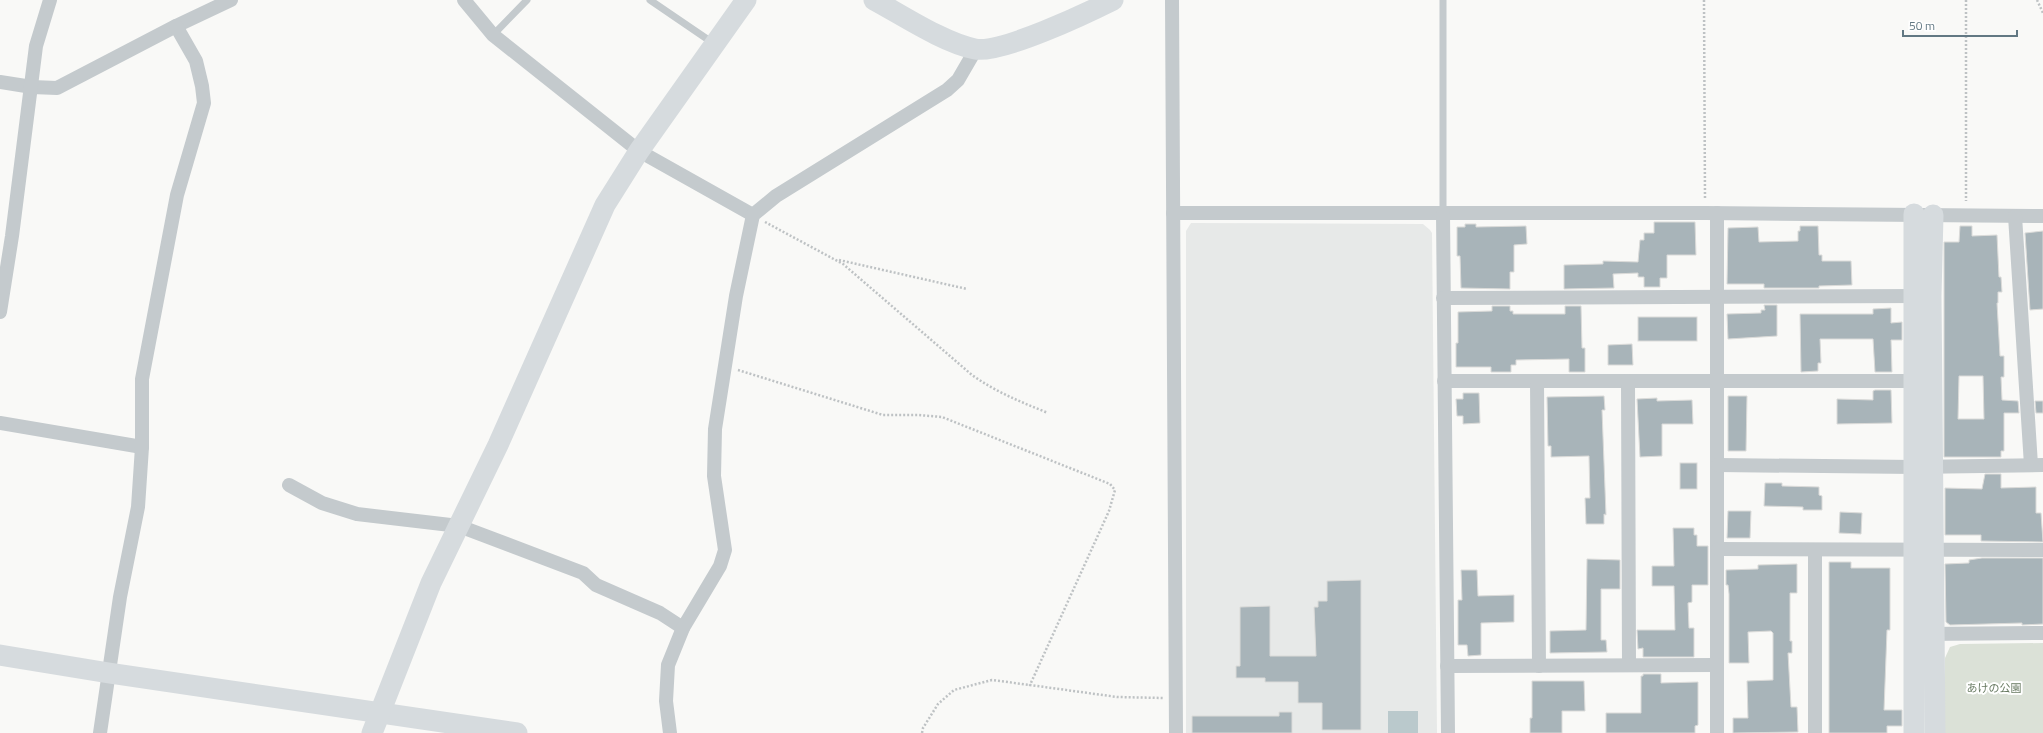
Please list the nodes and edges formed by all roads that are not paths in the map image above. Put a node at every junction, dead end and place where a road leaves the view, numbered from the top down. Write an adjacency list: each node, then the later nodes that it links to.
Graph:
1 (50, 0): 16 (street)
2 (231, 0): 11 (street)
3 (464, 0): 12 (street)
4 (527, 0): 12 (lane)
5 (650, 0): 13 (lane)
6 (746, 0): 13 (street)
7 (874, 0): 14 (street)
8 (1113, 0): 14 (street)
9 (1172, 0): 18 (street)
10 (1443, 0): 20 (lane)
11 (176, 26): 16 (street); 35 (street)
12 (493, 35): 17 (street)
13 (715, 44): 17 (street)
14 (976, 50): 22 (street)
15 (0, 82): 16 (street)
16 (32, 87): 28 (street)
17 (639, 151): 22 (street); 40 (street)
18 (1173, 213): 20 (street); 60 (street)
19 (1711, 213): 20 (street); 21 (street); 26 (street)
20 (1442, 214): 27 (street)
21 (1924, 214): 23 (street); 25 (street)
22 (753, 215): 45 (street)
23 (2015, 216): 24 (street); 37 (street)
24 (2043, 216)
25 (1923, 296): 26 (street); 33 (street)
26 (1718, 297): 27 (street); 32 (street)
27 (1443, 298): 29 (street)
28 (0, 312)
29 (1444, 381): 30 (street); 52 (street)
30 (1537, 381): 31 (street); 53 (street)
31 (1628, 381): 32 (street); 50 (street)
32 (1718, 381): 33 (street); 36 (street)
33 (1923, 381): 38 (street)
34 (0, 422): 35 (street)
35 (142, 448): 54 (street)
36 (1718, 465): 38 (street); 41 (street)
37 (2037, 465): 38 (street)
38 (1923, 467): 43 (street)
39 (289, 485): 40 (street)
40 (459, 526): 45 (street); 55 (street)
41 (1718, 549): 42 (street); 51 (street)
42 (1815, 550): 43 (street); 63 (street)
43 (1924, 550): 44 (street); 46 (street); 47 (street)
44 (2043, 550)
45 (683, 628): 59 (street)
46 (1914, 634): 47 (street); 64 (street)
47 (1934, 634): 48 (street); 65 (street)
48 (2043, 634)
49 (0, 655): 54 (street)
50 (1629, 665): 51 (street); 53 (street)
51 (1717, 665): 62 (street)
52 (1447, 666): 53 (street); 61 (street)
53 (1539, 666)
54 (109, 674): 55 (street); 56 (street)
55 (379, 713): 57 (street); 58 (street)
56 (100, 733)
57 (372, 733)
58 (517, 733)
59 (670, 733)
60 (1176, 733)
61 (1448, 733)
62 (1717, 733)
63 (1815, 733)
64 (1914, 733)
65 (1935, 733)

